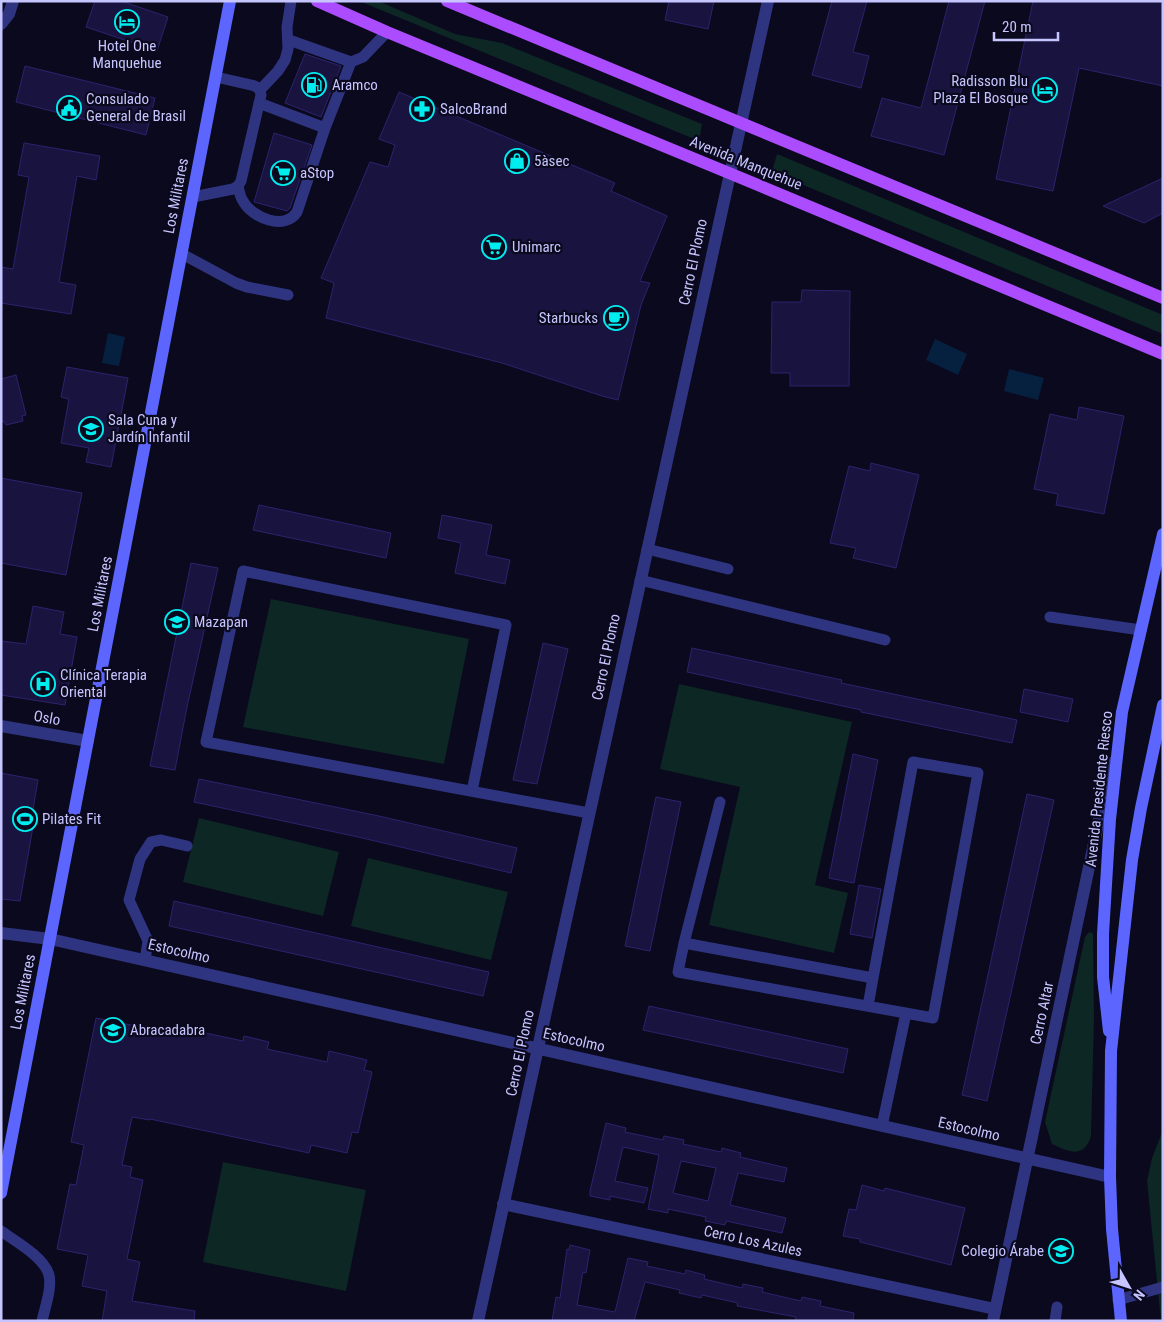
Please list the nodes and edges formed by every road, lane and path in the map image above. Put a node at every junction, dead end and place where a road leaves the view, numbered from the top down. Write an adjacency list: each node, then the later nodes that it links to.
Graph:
1 (13, 1): 7 (street)
2 (230, 1): 11 (main road, Los Militares)
3 (291, 1): 9 (lane)
4 (317, 1): 8 (main road, Avenida Manquehue)
5 (447, 1): 14 (main road)
6 (768, 1): 14 (street, Cerro El Plomo)
7 (1, 24)
8 (387, 32): 10 (lane); 16 (main road, Avenida Manquehue)
9 (289, 40): 10 (lane); 12 (lane)
10 (352, 62): 15 (lane)
11 (216, 77): 12 (lane); 18 (main road, Los Militares)
12 (260, 90): 13 (lane)
13 (259, 103): 15 (lane); 17 (lane)
14 (741, 122): 16 (street, Cerro El Plomo); 21 (main road)
15 (325, 128): 17 (lane)
16 (729, 173): 22 (main road, Avenida Manquehue); 24 (street, Cerro El Plomo)
17 (238, 186): 18 (lane)
18 (193, 197): 19 (main road, Los Militares)
19 (182, 254): 20 (lane); 33 (main road, Los Militares)
20 (288, 295)
21 (1163, 298)
22 (1163, 354)
23 (1163, 534): 28 (main road, Avenida Presidente Riesco)
24 (647, 549): 25 (lane); 26 (street, Cerro El Plomo)
25 (728, 569)
26 (640, 580): 29 (lane); 36 (street, Cerro El Plomo)
27 (1050, 617): 28 (lane)
28 (1141, 630): 31 (main road, Avenida Presidente Riesco)
29 (885, 640)
30 (1163, 705): 46 (main road, Avenida Presidente Riesco)
31 (1122, 712): 46 (main road, Avenida Presidente Riesco); 49 (street, Cerro Altar)
32 (1, 726): 33 (street, Oslo)
33 (88, 741): 39 (main road, Los Militares)
34 (472, 791): 36 (lane)
35 (720, 802): 40 (lane)
36 (589, 813): 45 (street, Cerro El Plomo)
37 (187, 846): 41 (lane)
38 (1, 933): 39 (street, Estocolmo)
39 (50, 939): 41 (street, Estocolmo); 48 (main road, Los Militares)
40 (684, 944): 42 (lane); 43 (lane)
41 (145, 960): 45 (street, Estocolmo)
42 (873, 978): 43 (lane); 44 (lane)
43 (868, 1006): 44 (lane)
44 (906, 1013): 47 (lane)
45 (537, 1048): 47 (street, Estocolmo); 52 (street, Cerro El Plomo)
46 (1111, 1051): 50 (main road, Avenida Presidente Riesco)
47 (882, 1126): 49 (street, Estocolmo)
48 (5, 1151): 51 (main road, Los Militares)
49 (1028, 1159): 50 (street, Estocolmo); 57 (street, Cerro Altar)
50 (1110, 1177): 55 (main road, Avenida Presidente Riesco)
51 (1, 1193)
52 (503, 1204): 57 (street, Cerro Los Azules); 59 (street, Cerro El Plomo)
53 (1, 1231): 58 (lane)
54 (1163, 1287): 55 (lane)
55 (1118, 1300): 61 (main road, Avenida Presidente Riesco)
56 (1057, 1307): 60 (lane)
57 (994, 1315)
58 (42, 1321)
59 (478, 1321)
60 (1055, 1321)
61 (1121, 1321)

